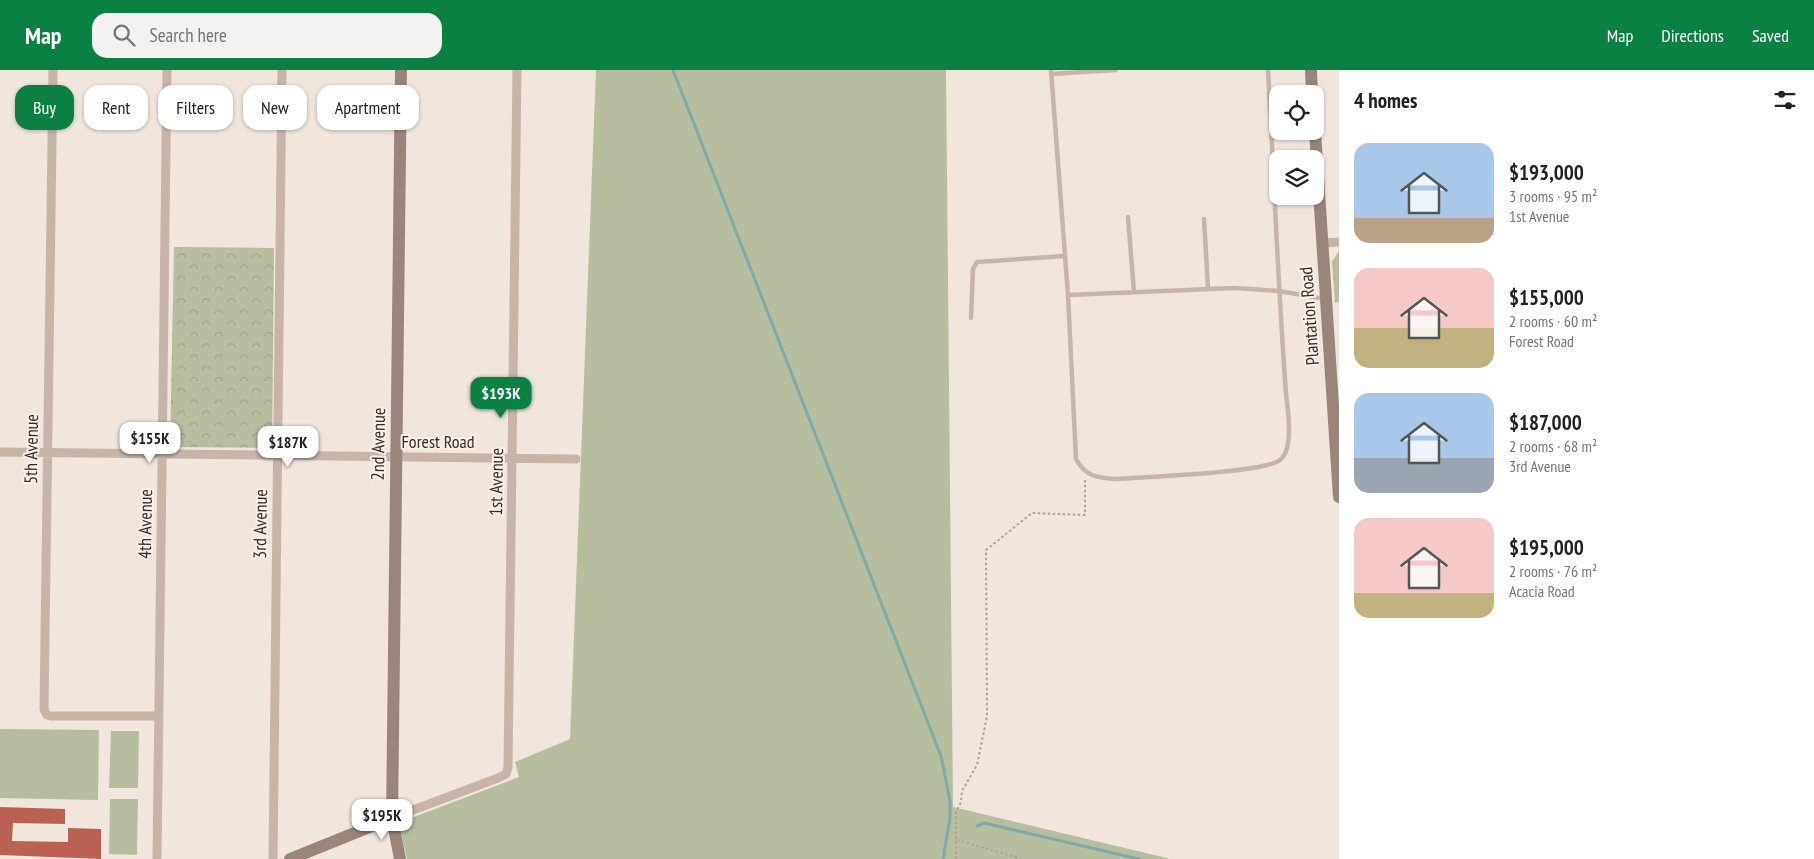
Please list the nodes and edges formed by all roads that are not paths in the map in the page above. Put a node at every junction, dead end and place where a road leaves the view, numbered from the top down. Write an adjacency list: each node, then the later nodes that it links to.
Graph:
1 (53, 70): 24 (street, 5th Avenue)
2 (167, 70): 25 (street, 4th Avenue)
3 (282, 70): 26 (street, 3rd Avenue)
4 (401, 70): 27 (street, 2nd Avenue)
5 (517, 70): 28 (street, 1st Avenue)
6 (1116, 70): 9 (lane)
7 (1268, 70): 18 (lane)
8 (1311, 70): 10 (street)
9 (1051, 72): 16 (lane)
10 (1312, 85)
11 (1316, 140): 15 (street, Plantation Road)
12 (1128, 217): 19 (lane)
13 (1204, 219): 17 (lane)
14 (1339, 242): 15 (street)
15 (1322, 243): 21 (street, Plantation Road)
16 (1065, 256): 20 (lane); 22 (lane)
17 (1208, 288): 18 (lane); 19 (lane)
18 (1279, 291): 20 (lane); 21 (lane)
19 (1134, 292): 20 (lane)
20 (1068, 295)
21 (1326, 299): 30 (street, Plantation Road)
22 (972, 318)
23 (0, 452): 24 (street, Forest Road)
24 (47, 453): 25 (street, Forest Road); 31 (street, 5th Avenue)
25 (162, 454): 26 (street, Forest Road); 31 (street, 4th Avenue)
26 (278, 456): 27 (street, Forest Road); 34 (street, 3rd Avenue)
27 (396, 457): 28 (street, Forest Road); 32 (street, 2nd Avenue)
28 (512, 457): 29 (street, Forest Road); 32 (street, 1st Avenue)
29 (576, 459)
30 (1339, 498)
31 (159, 716): 33 (street, 4th Avenue)
32 (392, 818): 35 (street); 36 (street, 2nd Avenue)
33 (157, 859)
34 (273, 859)
35 (290, 859)
36 (400, 859)

